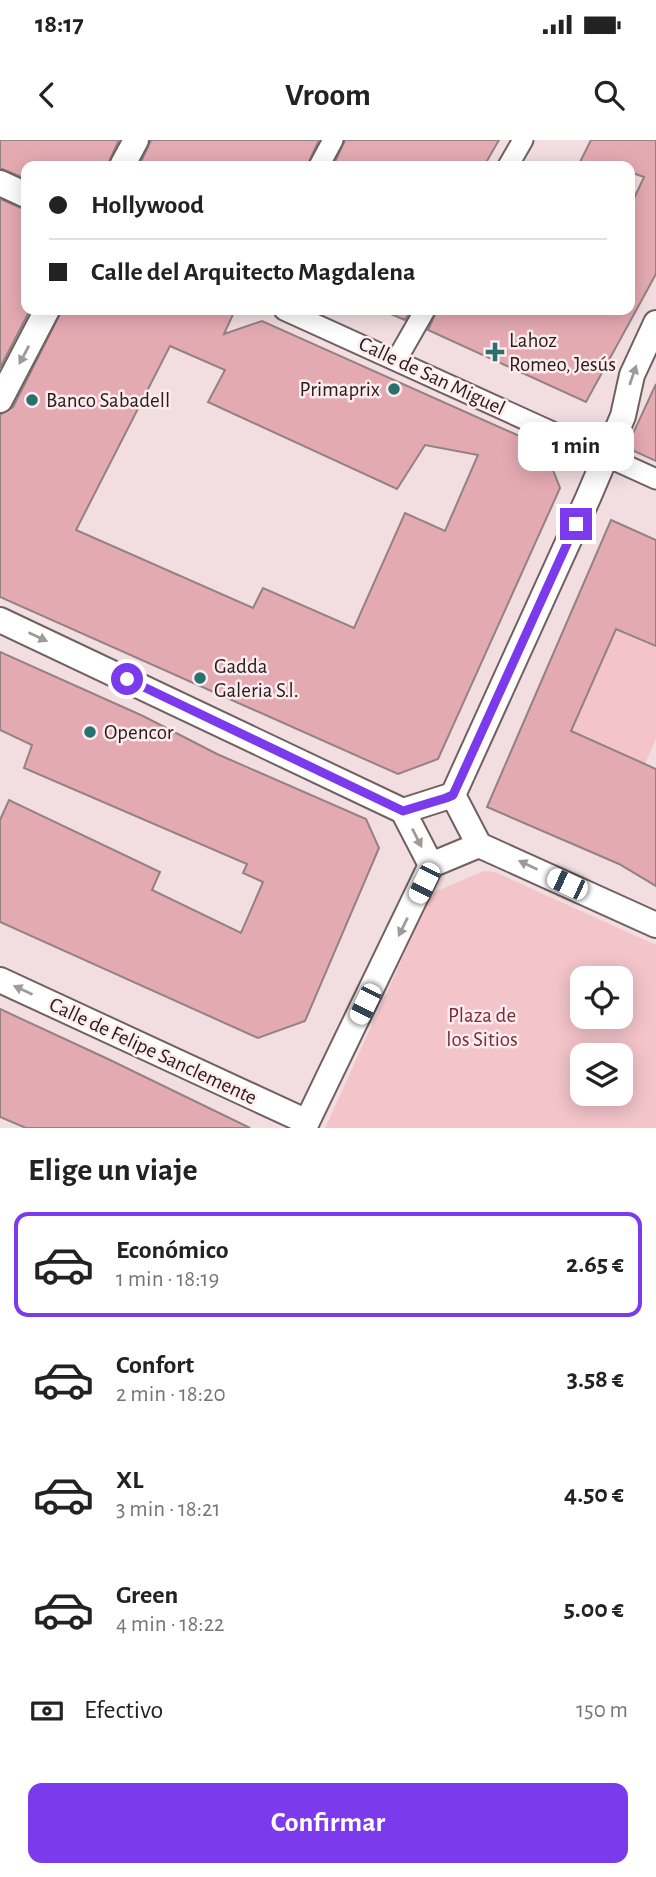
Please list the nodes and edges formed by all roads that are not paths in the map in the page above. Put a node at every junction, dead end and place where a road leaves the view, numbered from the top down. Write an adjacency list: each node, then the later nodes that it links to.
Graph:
1 (136, 140): 4 (street)
2 (333, 140): 5 (street)
3 (523, 140): 6 (street)
4 (125, 161)
5 (322, 161)
6 (511, 161)
7 (0, 183): 8 (street)
8 (21, 193)
9 (44, 315): 14 (street, one-way to 14)
10 (296, 315): 13 (street, Calle de San Miguel)
11 (422, 315): 13 (street)
12 (656, 323): 15 (street, one-way to 12)
13 (397, 359): 15 (street, Calle de San Miguel)
14 (0, 400)
15 (605, 456): 16 (street, Calle de San Miguel); 18 (street)
16 (656, 480)
17 (0, 620): 19 (street, one-way to 19)
18 (453, 795): 19 (street); 20 (street)
19 (403, 811): 21 (street, one-way to 21)
20 (479, 845): 21 (street); 22 (street, one-way to 20)
21 (431, 865): 24 (street, one-way to 24)
22 (656, 925)
23 (0, 979): 24 (street, Calle de Felipe Sanclemente, one-way to 23)
24 (305, 1125)

